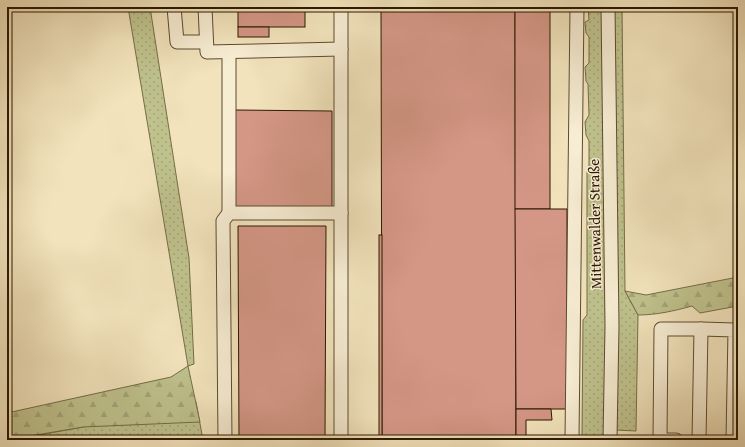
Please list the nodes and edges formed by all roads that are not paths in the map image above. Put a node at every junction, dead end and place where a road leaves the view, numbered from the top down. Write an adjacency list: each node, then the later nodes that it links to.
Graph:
1 (174, 7): 6 (street)
2 (205, 7): 6 (street)
3 (341, 7): 7 (street)
4 (577, 7): 15 (street)
5 (608, 7): 16 (street, Mittenwalder Straße)
6 (206, 42): 8 (street)
7 (341, 49): 8 (street); 10 (street)
8 (229, 52): 9 (street)
9 (229, 213): 10 (street); 13 (street)
10 (341, 213): 14 (street)
11 (701, 329): 12 (street); 17 (street); 19 (street)
12 (736, 330): 20 (street)
13 (225, 440)
14 (341, 440)
15 (572, 440)
16 (610, 440)
17 (660, 440): 18 (street)
18 (676, 440)
19 (699, 440)
20 (733, 440)

